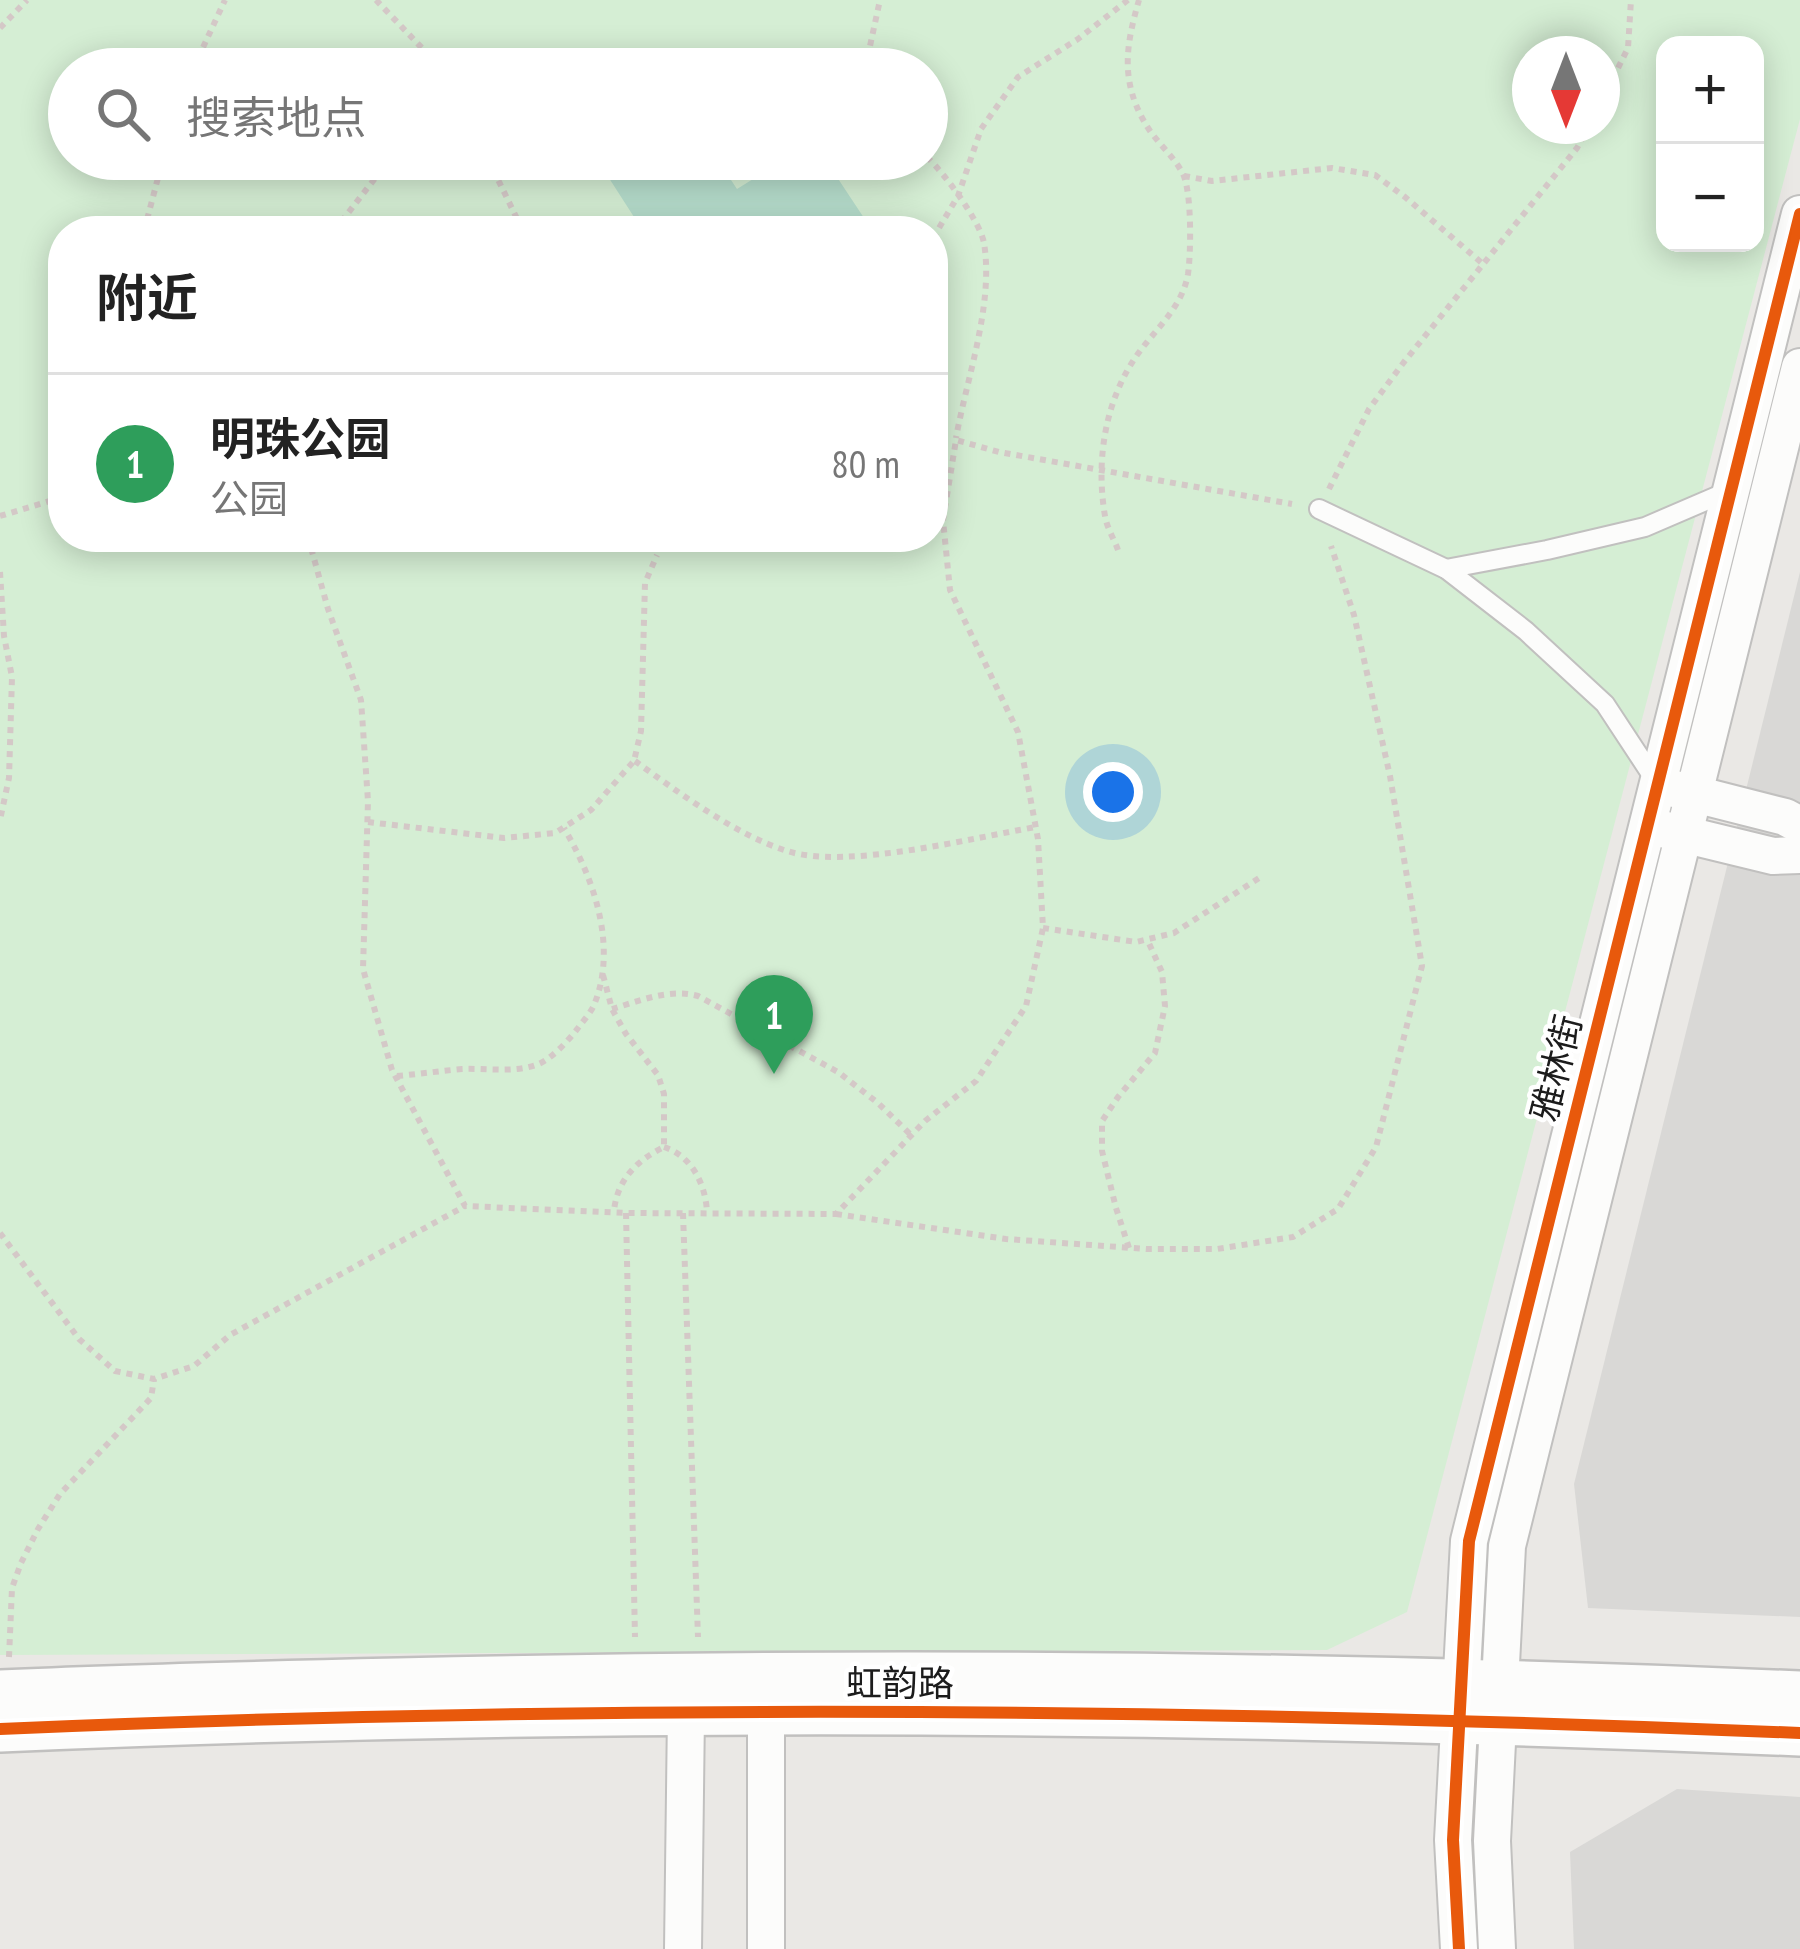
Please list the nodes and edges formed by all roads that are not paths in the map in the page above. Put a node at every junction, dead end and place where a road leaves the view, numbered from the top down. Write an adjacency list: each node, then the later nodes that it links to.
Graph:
1 (1800, 214): 3 (street, 雅林街)
2 (1800, 367): 7 (street, 雅林街)
3 (1731, 490): 5 (lane); 6 (street, 雅林街)
4 (1319, 509): 5 (lane)
5 (1446, 569): 6 (lane)
6 (1658, 784): 7 (street); 8 (street, 雅林街)
7 (1694, 794): 9 (street); 10 (street, 雅林街)
8 (1647, 825): 10 (street); 14 (street, 雅林街)
9 (1800, 825)
10 (1684, 834): 11 (street); 14 (street, 雅林街)
11 (1800, 856)
12 (1800, 1694): 14 (street, 虹韵路)
13 (693, 1695): 14 (street, 虹韵路); 15 (street, 虹韵路); 15 (street, 虹韵路); 16 (street, 虹韵路); 18 (street)
14 (1479, 1702): 16 (street, 虹韵路); 17 (street, 虹韵路); 20 (street, 雅林街); 21 (street, 雅林街)
15 (2, 1705)
16 (766, 1713): 19 (street)
17 (1800, 1733)
18 (683, 1949)
19 (766, 1949)
20 (1459, 1949)
21 (1497, 1949)

